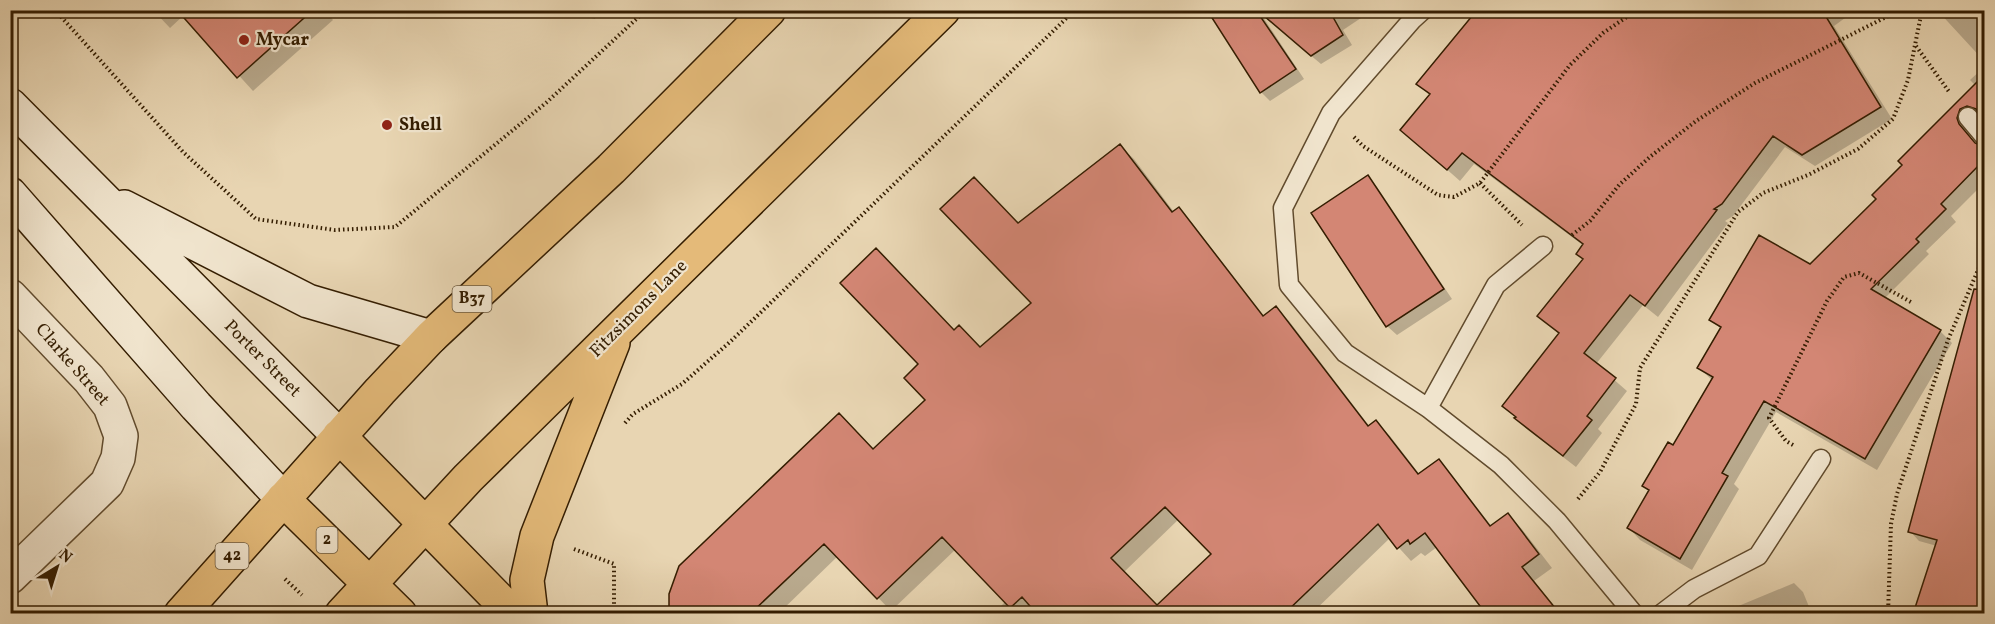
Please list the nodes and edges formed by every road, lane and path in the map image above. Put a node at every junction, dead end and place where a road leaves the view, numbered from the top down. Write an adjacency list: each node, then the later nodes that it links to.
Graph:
1 (55, 10): 2 (path)
2 (646, 10)
3 (769, 10): 23 (main road, B37)
4 (943, 10): 22 (main road, Fitzsimons Lane)
5 (1075, 10): 25 (path)
6 (1423, 10): 12 (lane)
7 (1637, 10): 15 (path)
8 (1900, 10): 18 (path)
9 (1922, 10): 10 (path)
10 (1916, 45): 13 (path); 29 (path)
11 (10, 105): 17 (main road, Porter Street)
12 (1331, 113): 15 (path); 24 (lane)
13 (1968, 117): 14 (lane)
14 (1984, 136)
15 (1480, 183): 18 (path)
16 (10, 194): 28 (main road, 2)
17 (99, 194): 23 (main road); 26 (main road, Porter Street)
18 (1543, 246): 24 (lane)
19 (1984, 256): 44 (path)
20 (10, 296): 32 (main road, Clarke Street)
21 (1911, 303): 27 (path)
22 (618, 330): 30 (main road, Fitzsimons Lane); 31 (main road)
23 (432, 337): 26 (main road, B37)
24 (1428, 408): 29 (lane)
25 (620, 429)
26 (339, 436): 28 (main road, 42); 30 (main road, Porter Street)
27 (1821, 459): 43 (lane)
28 (283, 499): 34 (main road, 2); 36 (main road, 42)
29 (1557, 521): 42 (lane)
30 (425, 525): 34 (main road, Fitzsimons Lane); 39 (main road, Porter Street)
31 (548, 540): 40 (main road); 41 (path)
32 (10, 577)
33 (285, 579): 35 (path)
34 (370, 582): 37 (main road, Fitzsimons Lane); 38 (main road, 2)
35 (302, 595)
36 (181, 614)
37 (342, 614)
38 (400, 614)
39 (513, 614)
40 (531, 614)
41 (614, 614)
42 (1634, 614)
43 (1661, 614)
44 (1888, 614)

